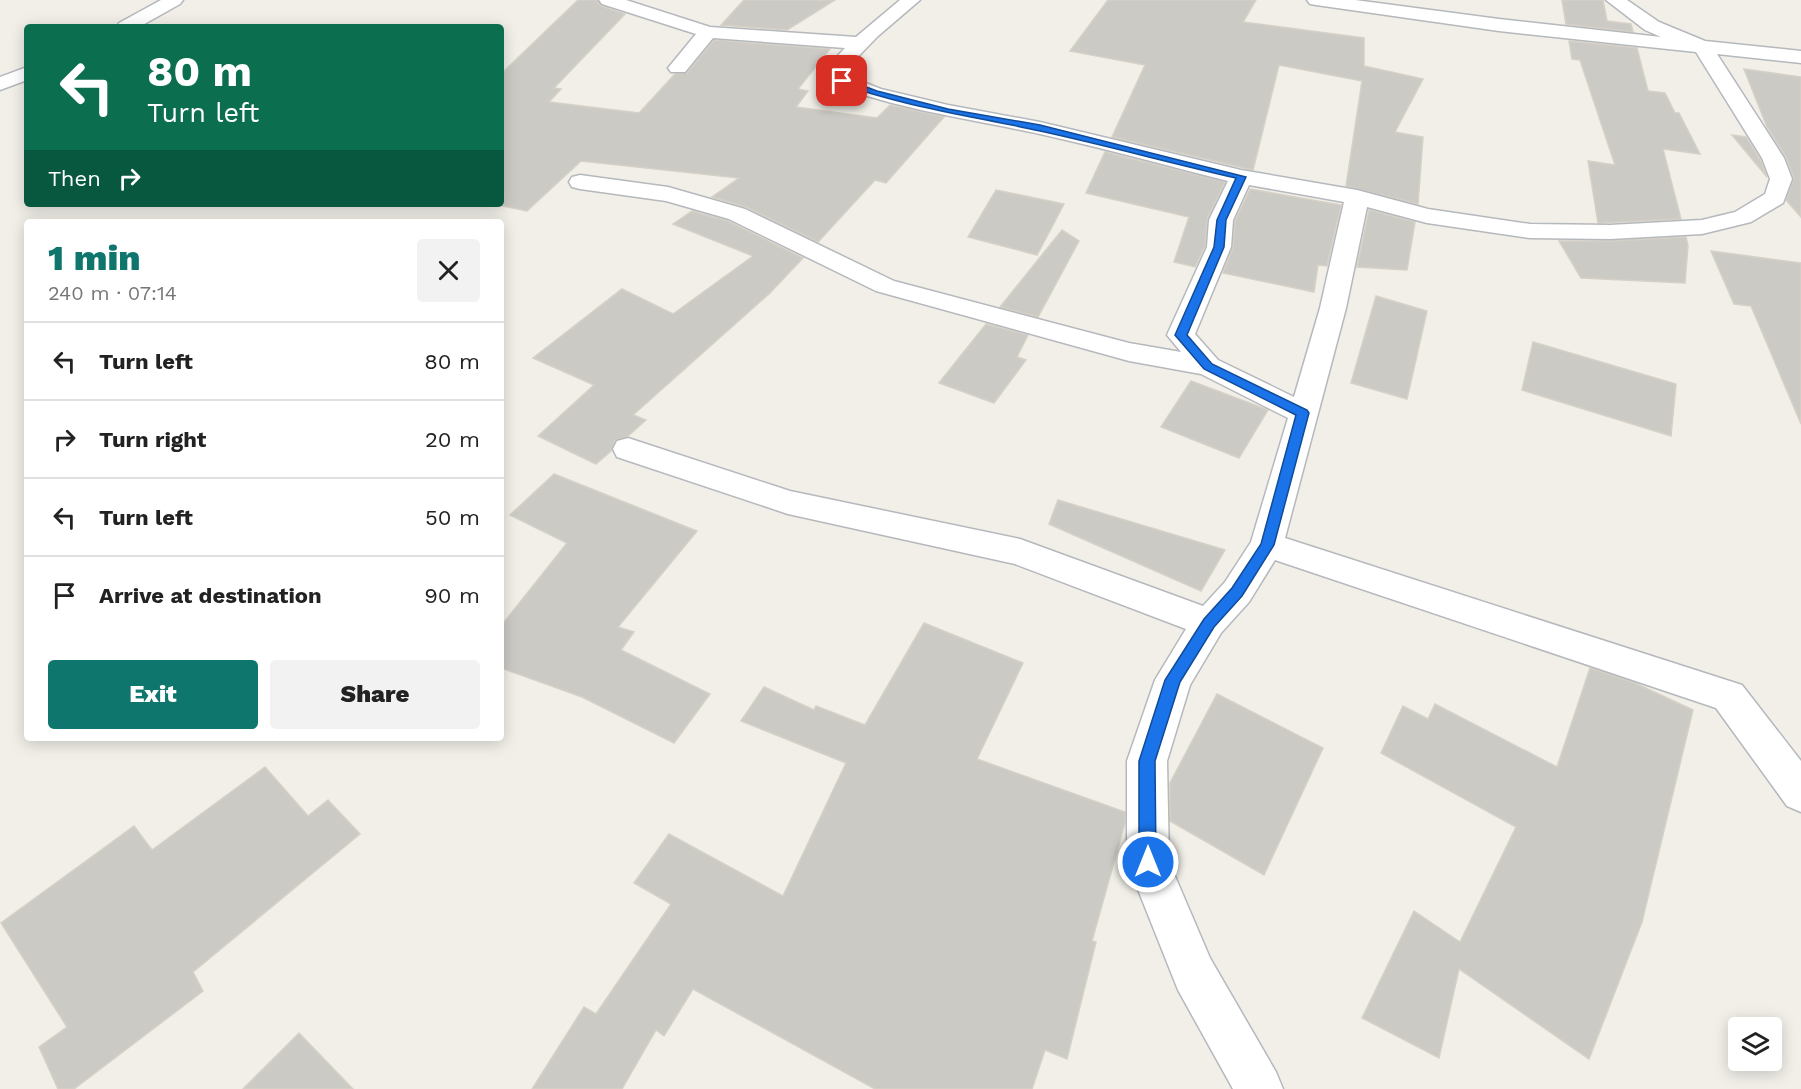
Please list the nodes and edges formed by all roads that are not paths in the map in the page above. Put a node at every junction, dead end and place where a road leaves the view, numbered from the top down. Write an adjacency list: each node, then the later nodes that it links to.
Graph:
1 (174, 0): 6 (street)
2 (910, 0): 8 (street)
3 (1316, 0): 9 (street)
4 (1615, 0): 9 (street)
5 (620, 2): 7 (street)
6 (131, 24)
7 (708, 33): 8 (street); 11 (street)
8 (861, 43): 14 (street)
9 (1703, 47): 10 (street); 16 (street)
10 (1801, 57)
11 (678, 68)
12 (24, 74): 13 (street)
13 (0, 84)
14 (1241, 177): 16 (street); 17 (street)
15 (580, 182): 17 (street)
16 (1357, 197): 18 (street)
17 (1208, 366): 18 (street)
18 (1303, 413): 20 (street)
19 (628, 449): 21 (street)
20 (1267, 545): 21 (street); 22 (street)
21 (1209, 623): 23 (street)
22 (1801, 793)
23 (1259, 1089)

